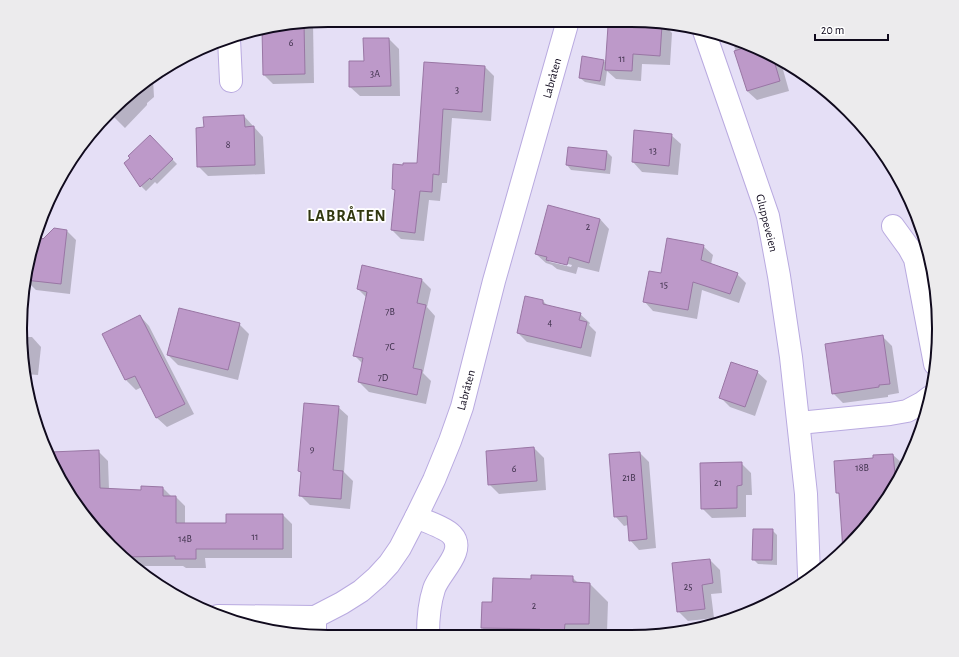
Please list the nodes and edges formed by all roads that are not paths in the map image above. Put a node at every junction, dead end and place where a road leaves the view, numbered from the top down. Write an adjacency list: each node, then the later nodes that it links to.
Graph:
1 (567, 27): 9 (street, Labråten)
2 (706, 36): 8 (street, Gluppeveien)
3 (229, 44): 4 (street)
4 (231, 81)
5 (892, 226): 6 (street)
6 (931, 341)
7 (923, 402): 8 (street)
8 (798, 423): 10 (street, Gluppeveien)
9 (416, 517): 12 (street, Labråten); 13 (street)
10 (809, 572)
11 (247, 619): 12 (street, Labråten)
12 (315, 626)
13 (428, 630)

